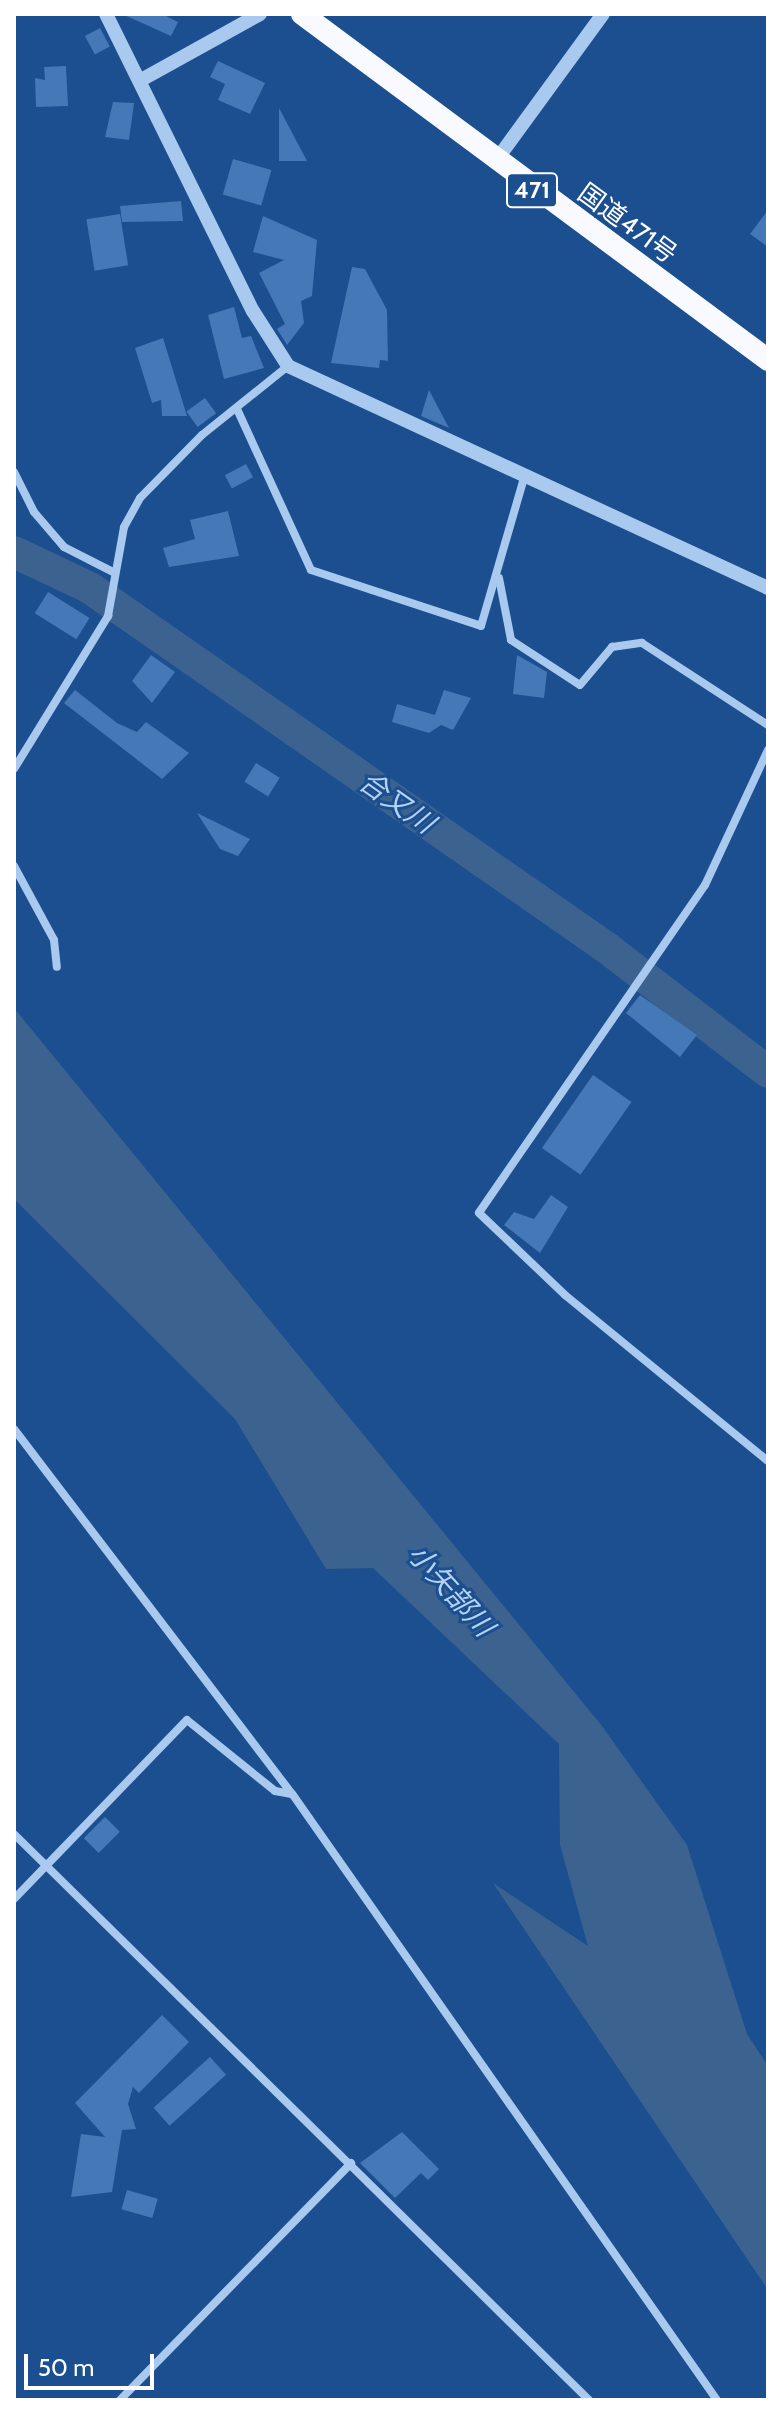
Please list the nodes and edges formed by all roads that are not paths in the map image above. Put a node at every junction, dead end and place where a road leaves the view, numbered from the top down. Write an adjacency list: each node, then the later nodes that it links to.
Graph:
1 (106, 14): 5 (street)
2 (260, 14): 5 (street)
3 (302, 14): 6 (highway, 国道471号 / 471)
4 (603, 14): 6 (street)
5 (141, 80): 8 (street)
6 (495, 162): 7 (highway, 国道471号 / 471)
7 (768, 360)
8 (288, 366): 9 (street); 11 (street)
9 (237, 409): 12 (street); 13 (street)
10 (14, 472): 12 (street)
11 (525, 475): 13 (street); 14 (street)
12 (115, 573): 17 (street)
13 (499, 577): 15 (street)
14 (768, 588)
15 (768, 725)
16 (768, 750): 21 (street)
17 (14, 769)
18 (14, 866): 19 (street)
19 (57, 967)
20 (14, 1429): 22 (street)
21 (768, 1461)
22 (293, 1795): 24 (street); 29 (street)
23 (14, 1834): 24 (street)
24 (46, 1865): 25 (street); 26 (street)
25 (14, 1899)
26 (351, 2163): 27 (street); 28 (street)
27 (120, 2400)
28 (589, 2400)
29 (717, 2400)

